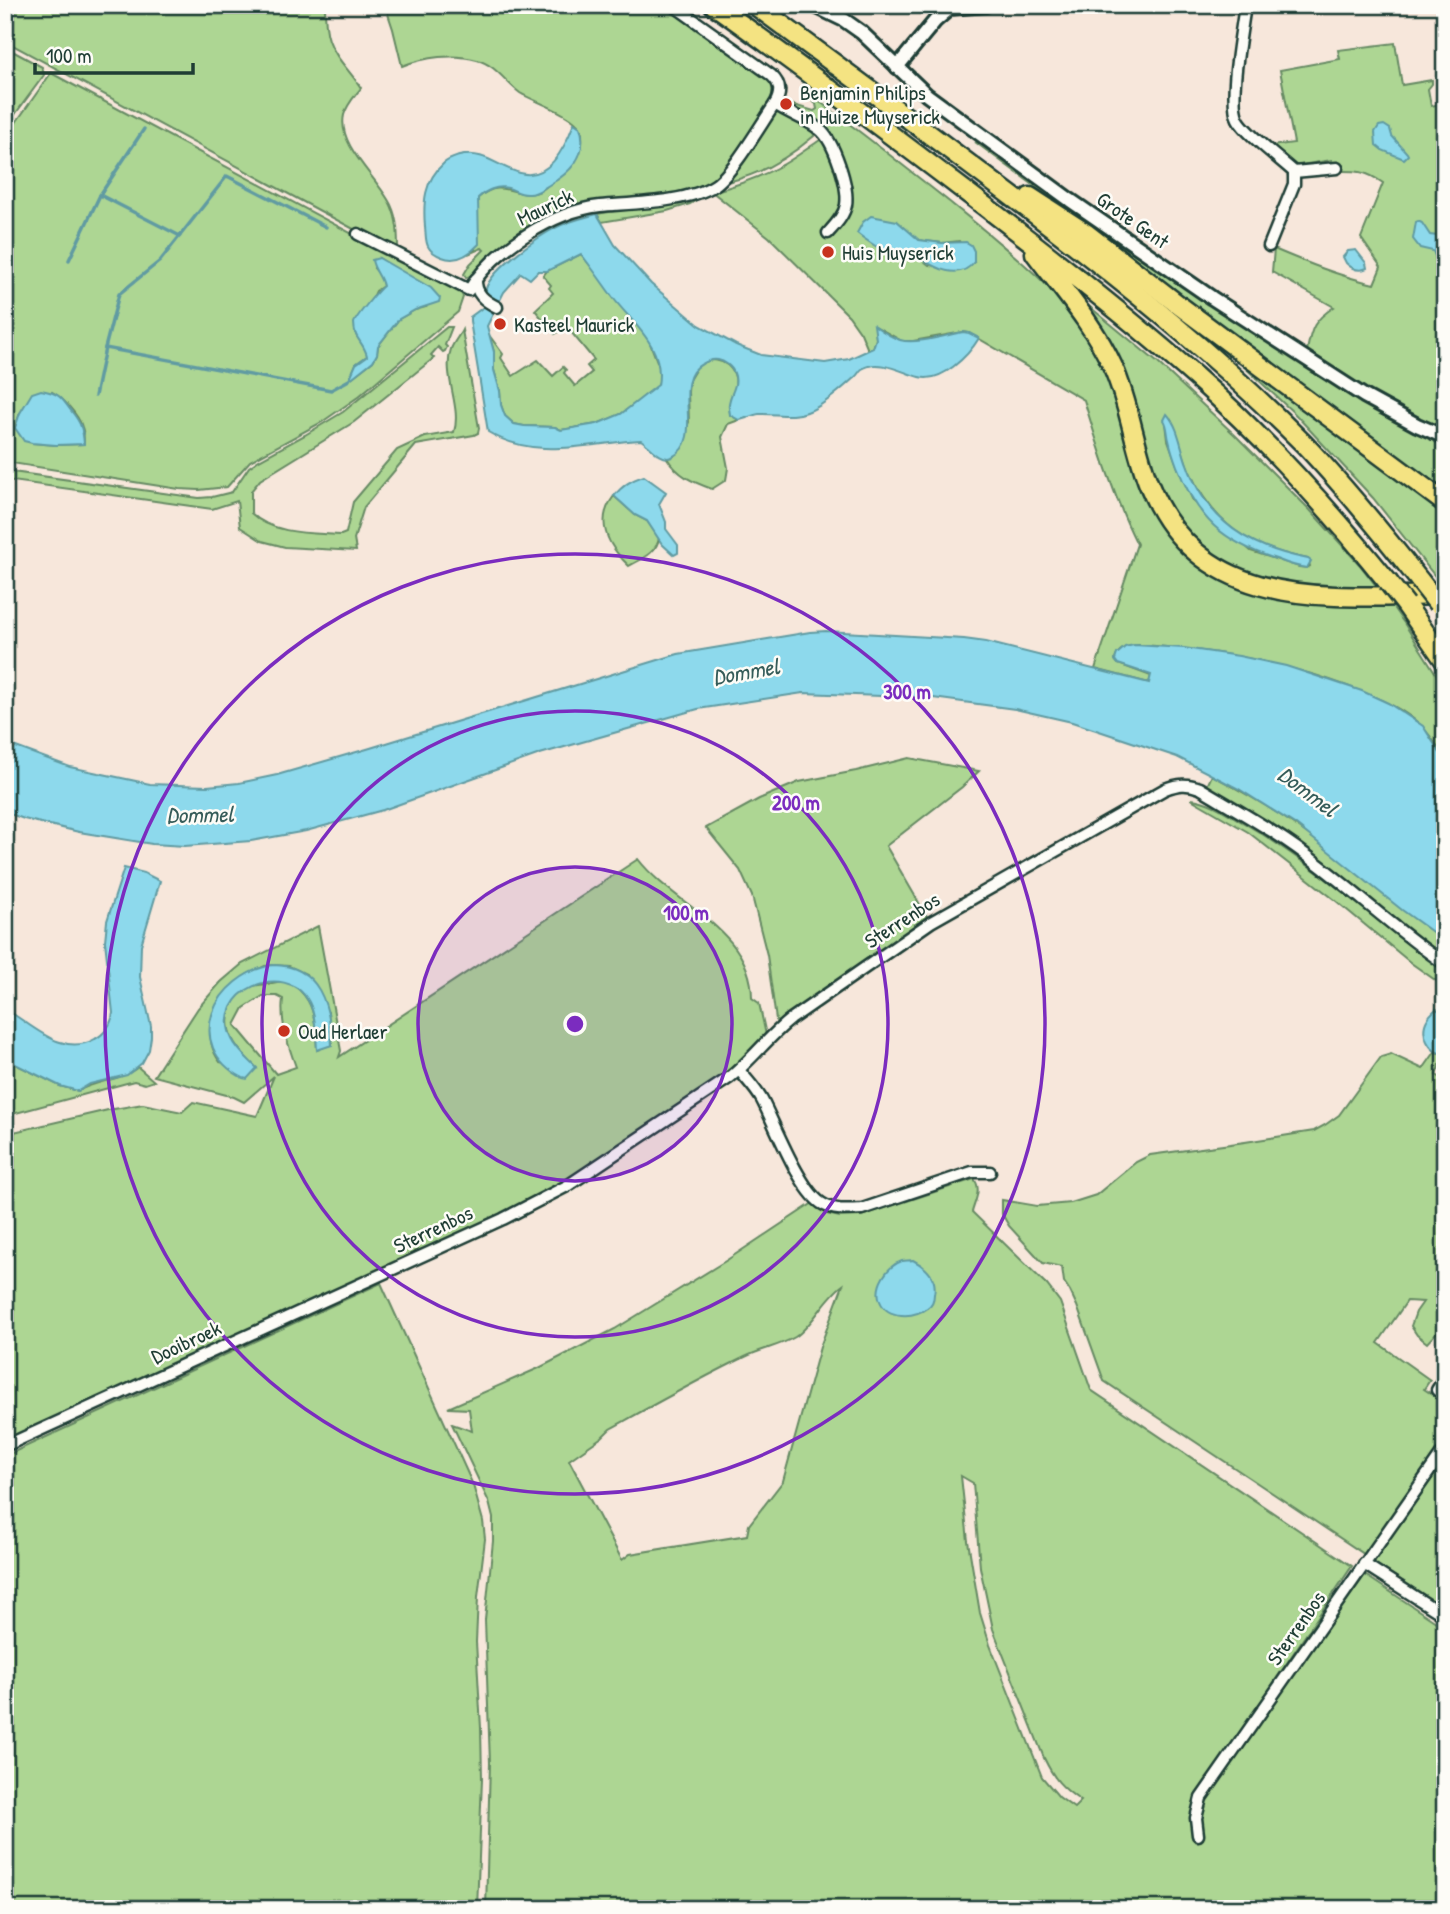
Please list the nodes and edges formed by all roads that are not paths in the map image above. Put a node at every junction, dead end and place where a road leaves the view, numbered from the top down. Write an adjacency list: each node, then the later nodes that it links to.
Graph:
1 (673, 5): 9 (street)
2 (714, 5): 14 (highway)
3 (755, 5): 10 (highway)
4 (986, 5): 7 (street)
5 (1245, 5): 12 (street)
6 (818, 6): 8 (street, Grote Gent)
7 (950, 6): 8 (street)
8 (897, 67): 19 (street, Grote Gent)
9 (777, 101): 13 (street); 17 (street, Maurick)
10 (913, 120): 20 (highway); 21 (highway, bridge)
11 (1337, 168): 12 (street)
12 (1294, 172): 16 (street)
13 (828, 233)
14 (1021, 233): 21 (highway); 22 (highway, bridge)
15 (358, 234): 17 (street)
16 (1269, 246)
17 (476, 278): 18 (street)
18 (497, 307)
19 (1445, 437)
20 (1445, 503)
21 (1443, 604)
22 (1445, 662)
23 (1445, 964): 24 (street, Sterrenbos)
24 (739, 1070): 25 (street); 26 (street, Sterrenbos)
25 (990, 1172)
26 (383, 1273): 29 (street, Dooibroek)
27 (1445, 1378): 28 (street)
28 (1445, 1396)
29 (5, 1446)
30 (1445, 1449): 31 (street, Sterrenbos)
31 (1364, 1564): 32 (street); 33 (street, Sterrenbos)
32 (1445, 1616)
33 (1198, 1835)

